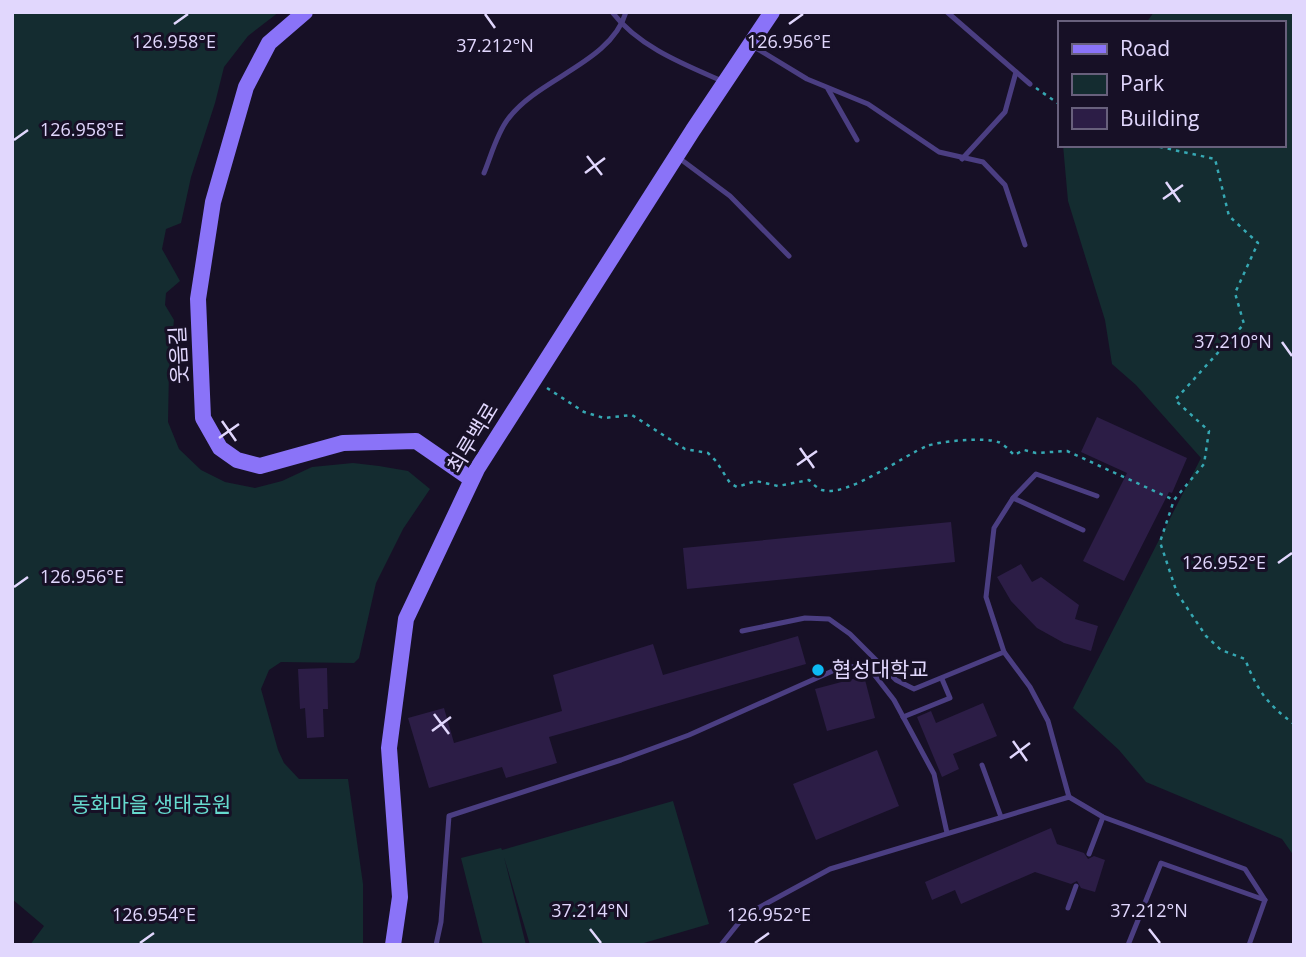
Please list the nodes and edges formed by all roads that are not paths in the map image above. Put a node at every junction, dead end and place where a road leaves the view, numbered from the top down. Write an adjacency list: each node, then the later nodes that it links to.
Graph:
1 (305, 12): 18 (street, 웃음길)
2 (612, 12): 6 (lane)
3 (626, 12): 6 (lane)
4 (772, 12): 7 (street, 최루백로)
5 (947, 12): 8 (lane)
6 (622, 25): 9 (lane); 15 (lane)
7 (751, 44): 9 (street, 최루백로); 11 (lane)
8 (1016, 72): 10 (lane); 14 (lane)
9 (725, 82): 13 (street, 최루백로)
10 (1030, 84)
11 (828, 89): 12 (lane); 14 (lane)
12 (858, 140)
13 (677, 156): 17 (lane); 18 (street, 최루백로)
14 (962, 159): 16 (lane)
15 (484, 173)
16 (1026, 244)
17 (789, 256)
18 (471, 479): 35 (street, 최루백로)
19 (1097, 496): 20 (lane)
20 (1013, 498): 21 (lane); 23 (lane)
21 (1083, 530)
22 (742, 631): 24 (lane)
23 (1004, 652): 24 (lane); 27 (lane)
24 (942, 679): 25 (lane)
25 (903, 717): 30 (lane); 36 (lane)
26 (982, 765): 28 (lane)
27 (1069, 797): 28 (lane); 29 (lane)
28 (1001, 817): 30 (lane)
29 (1103, 817): 31 (lane); 33 (lane)
30 (947, 833): 37 (lane)
31 (1089, 854)
32 (1076, 886): 34 (lane)
33 (1265, 900): 38 (lane); 39 (lane)
34 (1068, 908)
35 (393, 945)
36 (436, 945)
37 (721, 945)
38 (1128, 945)
39 (1249, 945)

